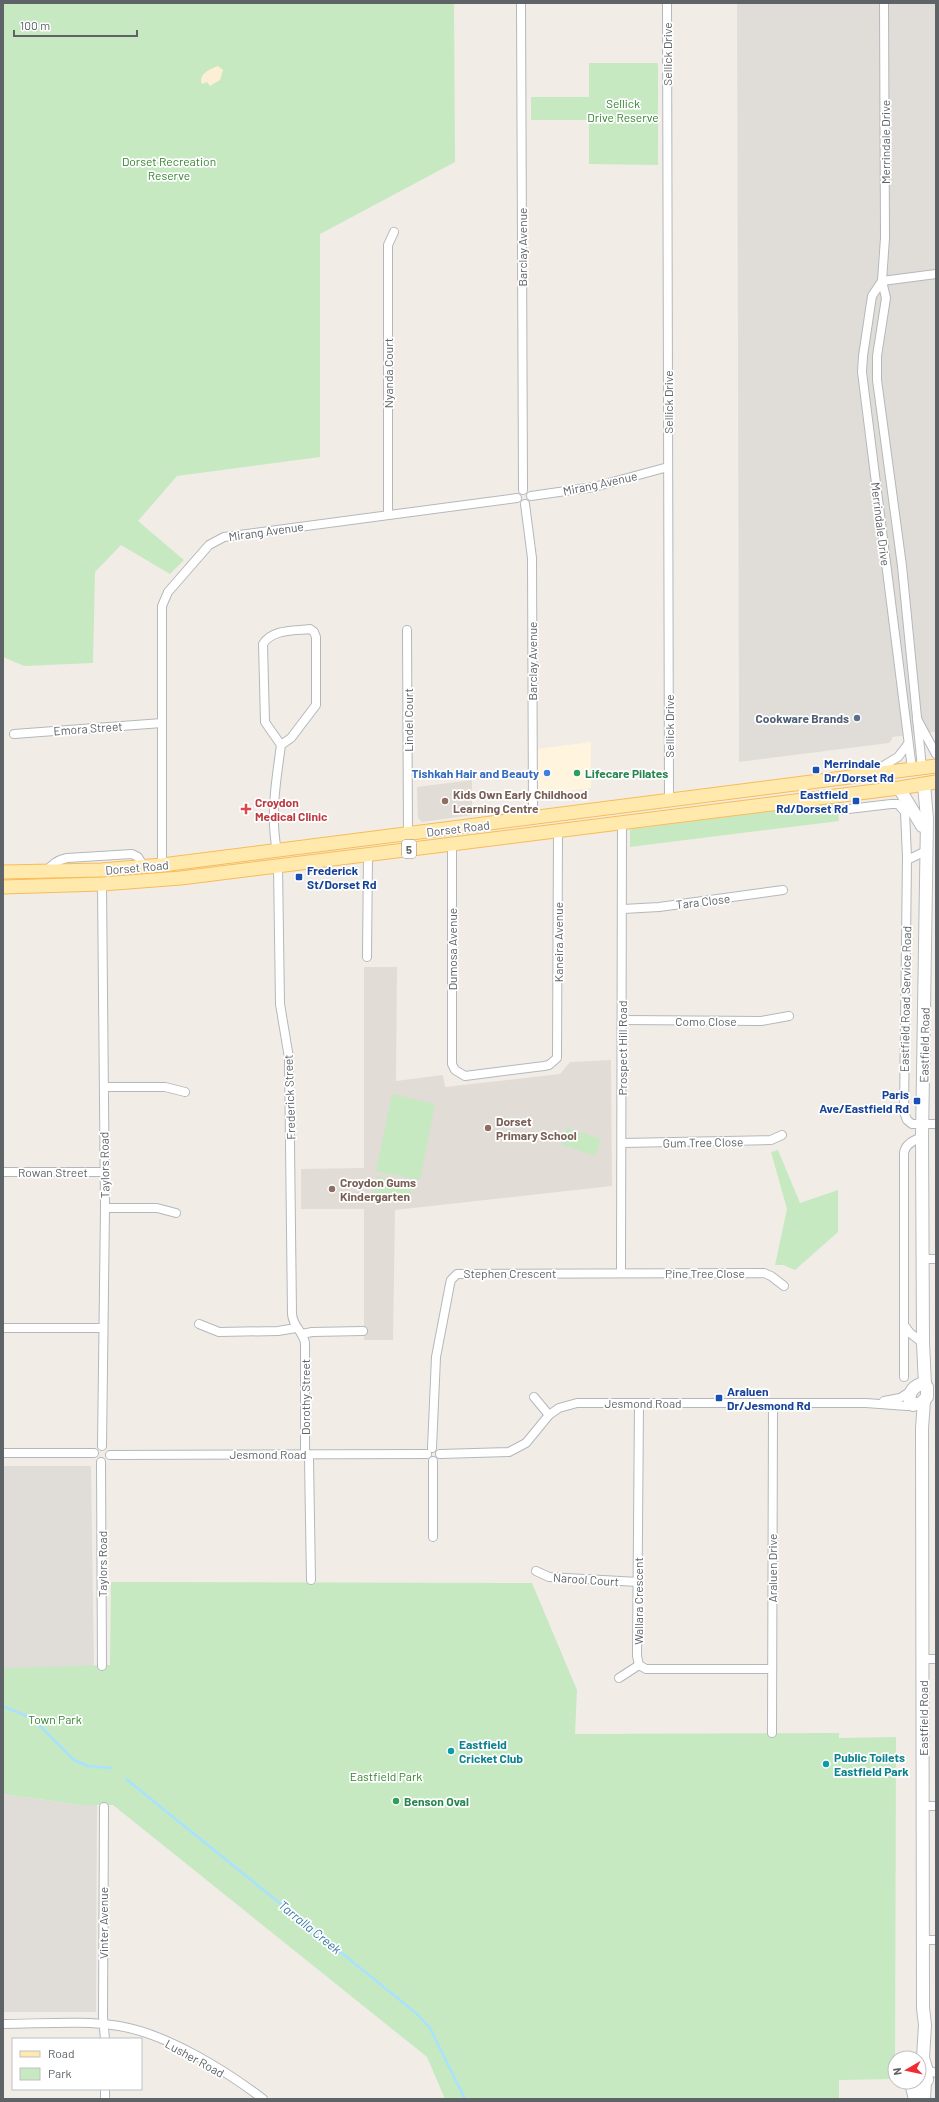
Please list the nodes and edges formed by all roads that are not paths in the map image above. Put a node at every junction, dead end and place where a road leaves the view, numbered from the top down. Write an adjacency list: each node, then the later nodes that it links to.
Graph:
1 (521, 3): 8 (street, Barclay Avenue)
2 (667, 3): 7 (street, Sellick Drive)
3 (884, 3): 6 (street, Merrindale Drive)
4 (394, 232): 14 (street, Nyanda Court)
5 (936, 274): 6 (street)
6 (882, 281): 11 (street, Merrindale Drive); 13 (street, Merrindale Drive)
7 (668, 467): 9 (street, Mirang Avenue); 30 (street, Sellick Drive)
8 (523, 490): 9 (street); 10 (street)
9 (531, 496): 12 (street)
10 (517, 498): 12 (street); 14 (street, Mirang Avenue)
11 (893, 502): 13 (street); 15 (street, Merrindale Drive)
12 (525, 504): 34 (street, Barclay Avenue)
13 (878, 505): 16 (street, Merrindale Drive)
14 (388, 515): 19 (street, Mirang Avenue)
15 (905, 593): 16 (street); 18 (street, Merrindale Drive)
16 (890, 595): 21 (street, Merrindale Drive)
17 (407, 630): 39 (street, Lindel Court)
18 (915, 714): 23 (street); 25 (street, Merrindale Drive)
19 (162, 723): 20 (street, Emora Street); 45 (street, Mirang Avenue)
20 (14, 734)
21 (908, 744): 25 (street, Merrindale Drive); 26 (street)
22 (281, 745): 22 (street); 42 (street)
23 (936, 754)
24 (936, 766): 25 (main road, Dorset Road / 5)
25 (917, 769): 26 (main road, Dorset Road / 5); 27 (main road, Eastfield Road)
26 (868, 775): 30 (main road, Dorset Road / 5)
27 (925, 784): 28 (main road, Dorset Road / 5); 31 (main road, Eastfield Road); 36 (main road, Eastfield Road)
28 (899, 788): 33 (main road, Dorset Road / 5); 36 (main road)
29 (936, 796): 31 (main road)
30 (669, 802): 33 (main road); 34 (main road, Dorset Road / 5)
31 (926, 806): 41 (main road, Eastfield Road)
32 (840, 810): 44 (street, Eastfield Road Service Road)
33 (671, 816): 35 (main road, Dorset Road / 5)
34 (533, 819): 37 (main road, Dorset Road / 5)
35 (622, 822): 38 (main road, Dorset Road / 5); 54 (street, Prospect Hill Road)
36 (922, 826): 41 (main road, Eastfield Road)
37 (451, 829): 39 (main road, Dorset Road / 5); 40 (main road)
38 (558, 830): 40 (main road, Dorset Road / 5); 58 (street, Kaneira Avenue)
39 (408, 834): 42 (main road, Dorset Road / 5)
40 (452, 843): 43 (main road, Dorset Road / 5); 58 (street, Dumosa Avenue)
41 (926, 845): 44 (street); 61 (main road, Eastfield Road)
42 (277, 851): 45 (main road, Dorset Road / 5); 46 (main road)
43 (368, 854): 46 (main road, Dorset Road / 5); 55 (street)
44 (907, 860): 61 (street, Eastfield Road Service Road)
45 (162, 865): 47 (main road, Dorset Road / 5)
46 (278, 866): 51 (main road, Dorset Road / 5); 78 (street, Frederick Street)
47 (144, 867): 48 (main road, Dorset Road / 5); 50 (street)
48 (101, 870): 50 (main road, Dorset Road / 5); 51 (main road)
49 (3, 872): 50 (main road, Dorset Road / 5)
50 (46, 872)
51 (102, 884): 52 (main road, Dorset Road / 5); 59 (street, Taylors Road)
52 (3, 887)
53 (783, 890): 54 (street, Tara Close)
54 (623, 909): 57 (street, Prospect Hill Road)
55 (367, 957)
56 (789, 1016): 57 (street, Como Close)
57 (622, 1020): 65 (street, Prospect Hill Road)
58 (558, 1053)
59 (104, 1087): 60 (street); 67 (street, Taylors Road)
60 (185, 1092)
61 (923, 1124): 62 (street); 64 (main road, Eastfield Road)
62 (936, 1124)
63 (782, 1135): 65 (street, Gum Tree Close)
64 (922, 1137): 71 (main road, Eastfield Road); 75 (street)
65 (622, 1143): 72 (street, Prospect Hill Road)
66 (3, 1172): 67 (street, Rowan Street)
67 (103, 1172): 68 (street, Taylors Road)
68 (105, 1208): 69 (street); 77 (street, Taylors Road)
69 (176, 1213)
70 (936, 1258): 71 (street)
71 (922, 1259): 81 (main road, Eastfield Road)
72 (621, 1273): 73 (street, Pine Tree Close); 90 (street, Stephen Crescent)
73 (784, 1286)
74 (198, 1324): 78 (street)
75 (904, 1325): 81 (street); 82 (street)
76 (3, 1328): 77 (street)
77 (102, 1328): 89 (street, Taylors Road)
78 (296, 1328): 80 (street)
79 (363, 1331): 80 (street)
80 (302, 1334): 93 (street, Dorothy Street)
81 (923, 1344): 83 (main road, Eastfield Road)
82 (904, 1377)
83 (922, 1394): 86 (street, Jesmond Road); 86 (street, Jesmond Road); 103 (main road, Eastfield Road)
84 (534, 1397): 88 (street)
85 (639, 1403): 87 (street, Jesmond Road); 88 (street, Jesmond Road); 101 (street, Wallara Crescent)
86 (866, 1403): 87 (street, Jesmond Road)
87 (773, 1404): 106 (street, Araluen Drive)
88 (549, 1415): 94 (street, Jesmond Road)
89 (102, 1446): 92 (street); 95 (street)
90 (430, 1451): 93 (street, Jesmond Road); 94 (street); 96 (street)
91 (3, 1453): 92 (street)
92 (94, 1453): 97 (street)
93 (307, 1454): 95 (street, Jesmond Road); 100 (street, Dorothy Street)
94 (440, 1454): 96 (street)
95 (110, 1455): 97 (street)
96 (433, 1461): 98 (street)
97 (101, 1462): 105 (street, Taylors Road)
98 (433, 1537)
99 (536, 1571): 101 (street, Narool Court)
100 (311, 1580)
101 (638, 1582): 104 (street, Wallara Crescent)
102 (936, 1659): 103 (street)
103 (923, 1660): 109 (main road, Eastfield Road)
104 (639, 1665): 106 (street); 107 (street)
105 (102, 1666)
106 (772, 1669): 108 (street, Araluen Drive)
107 (619, 1678)
108 (772, 1733)
109 (923, 1806): 110 (street); 112 (main road, Eastfield Road)
110 (936, 1806)
111 (104, 1807): 116 (street, Vinter Avenue)
112 (923, 1940): 113 (street); 114 (main road, Eastfield Road)
113 (936, 1940)
114 (923, 2008): 118 (main road, Eastfield Road); 119 (main road, Eastfield Road)
115 (3, 2024): 116 (street, Lusher Road)
116 (104, 2025): 117 (street, Vinter Avenue); 120 (street, Lusher Road)
117 (105, 2038)
118 (915, 2050)
119 (928, 2073): 121 (main road, Eastfield Road)
120 (263, 2099)
121 (924, 2099)

